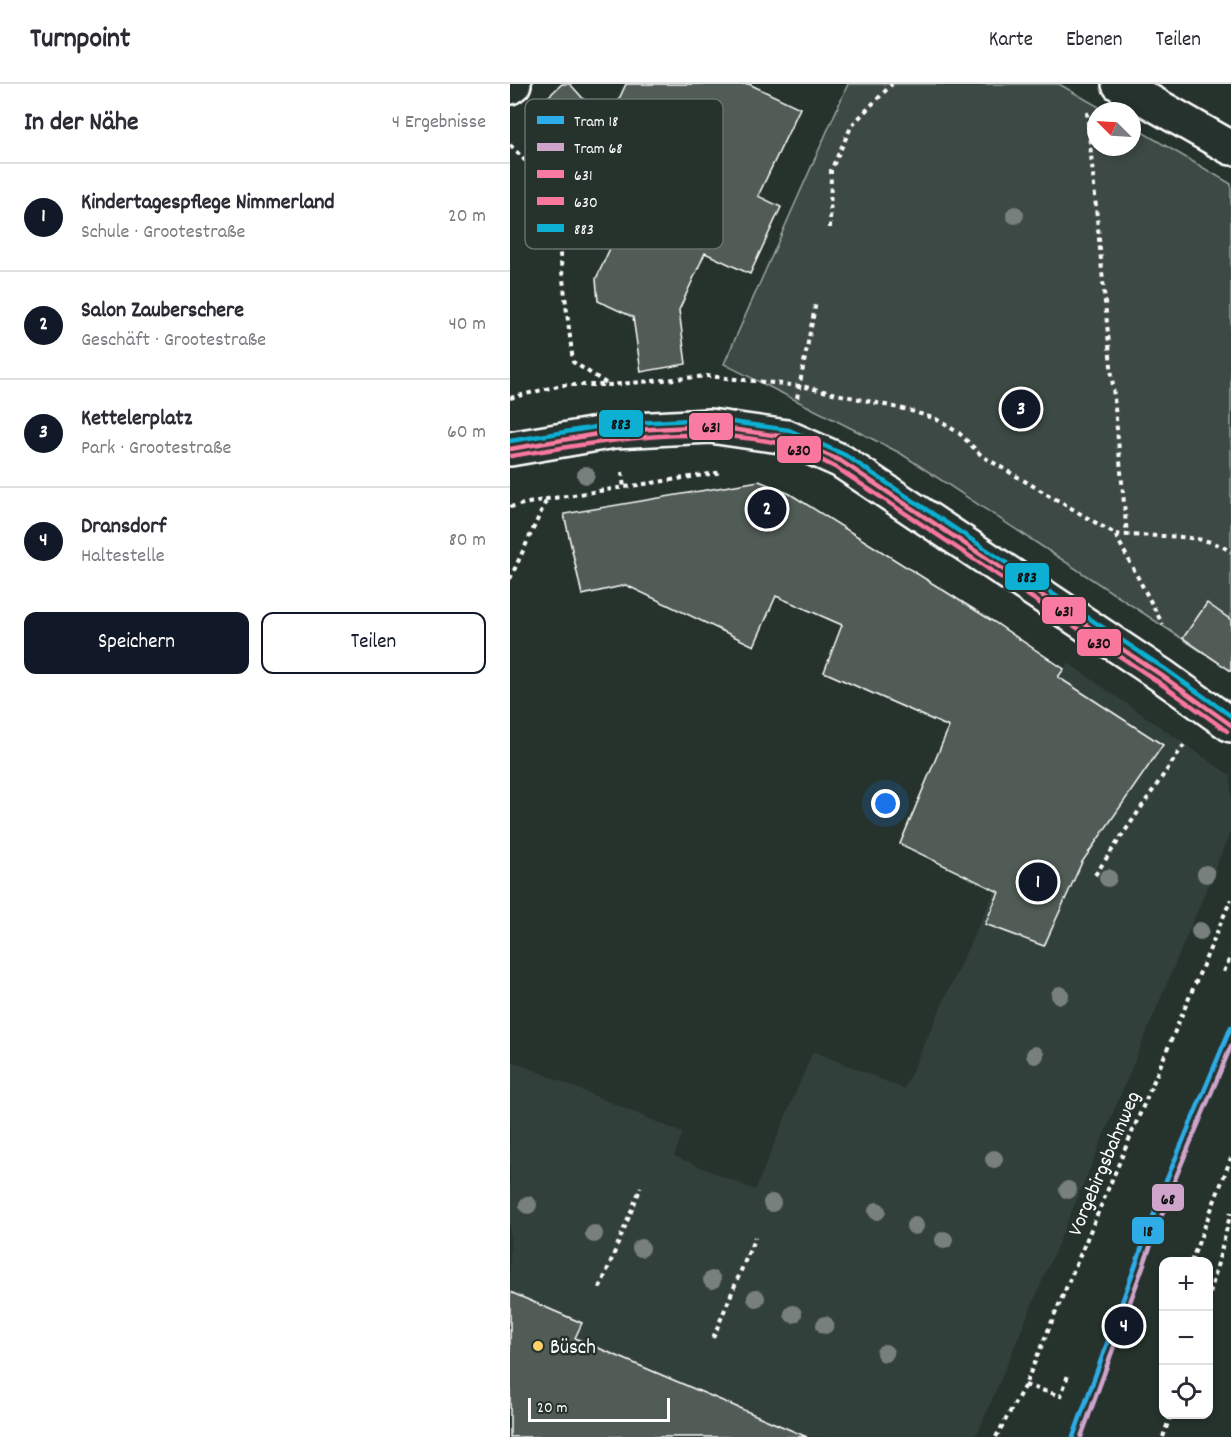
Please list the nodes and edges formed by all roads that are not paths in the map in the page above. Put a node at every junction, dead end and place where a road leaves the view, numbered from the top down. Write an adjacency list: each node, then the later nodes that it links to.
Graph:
1 (514, 84): 3 (street)
2 (1119, 84): 4 (street)
3 (510, 87)
4 (1231, 148)
5 (510, 449): 6 (street)
6 (1220, 717)

